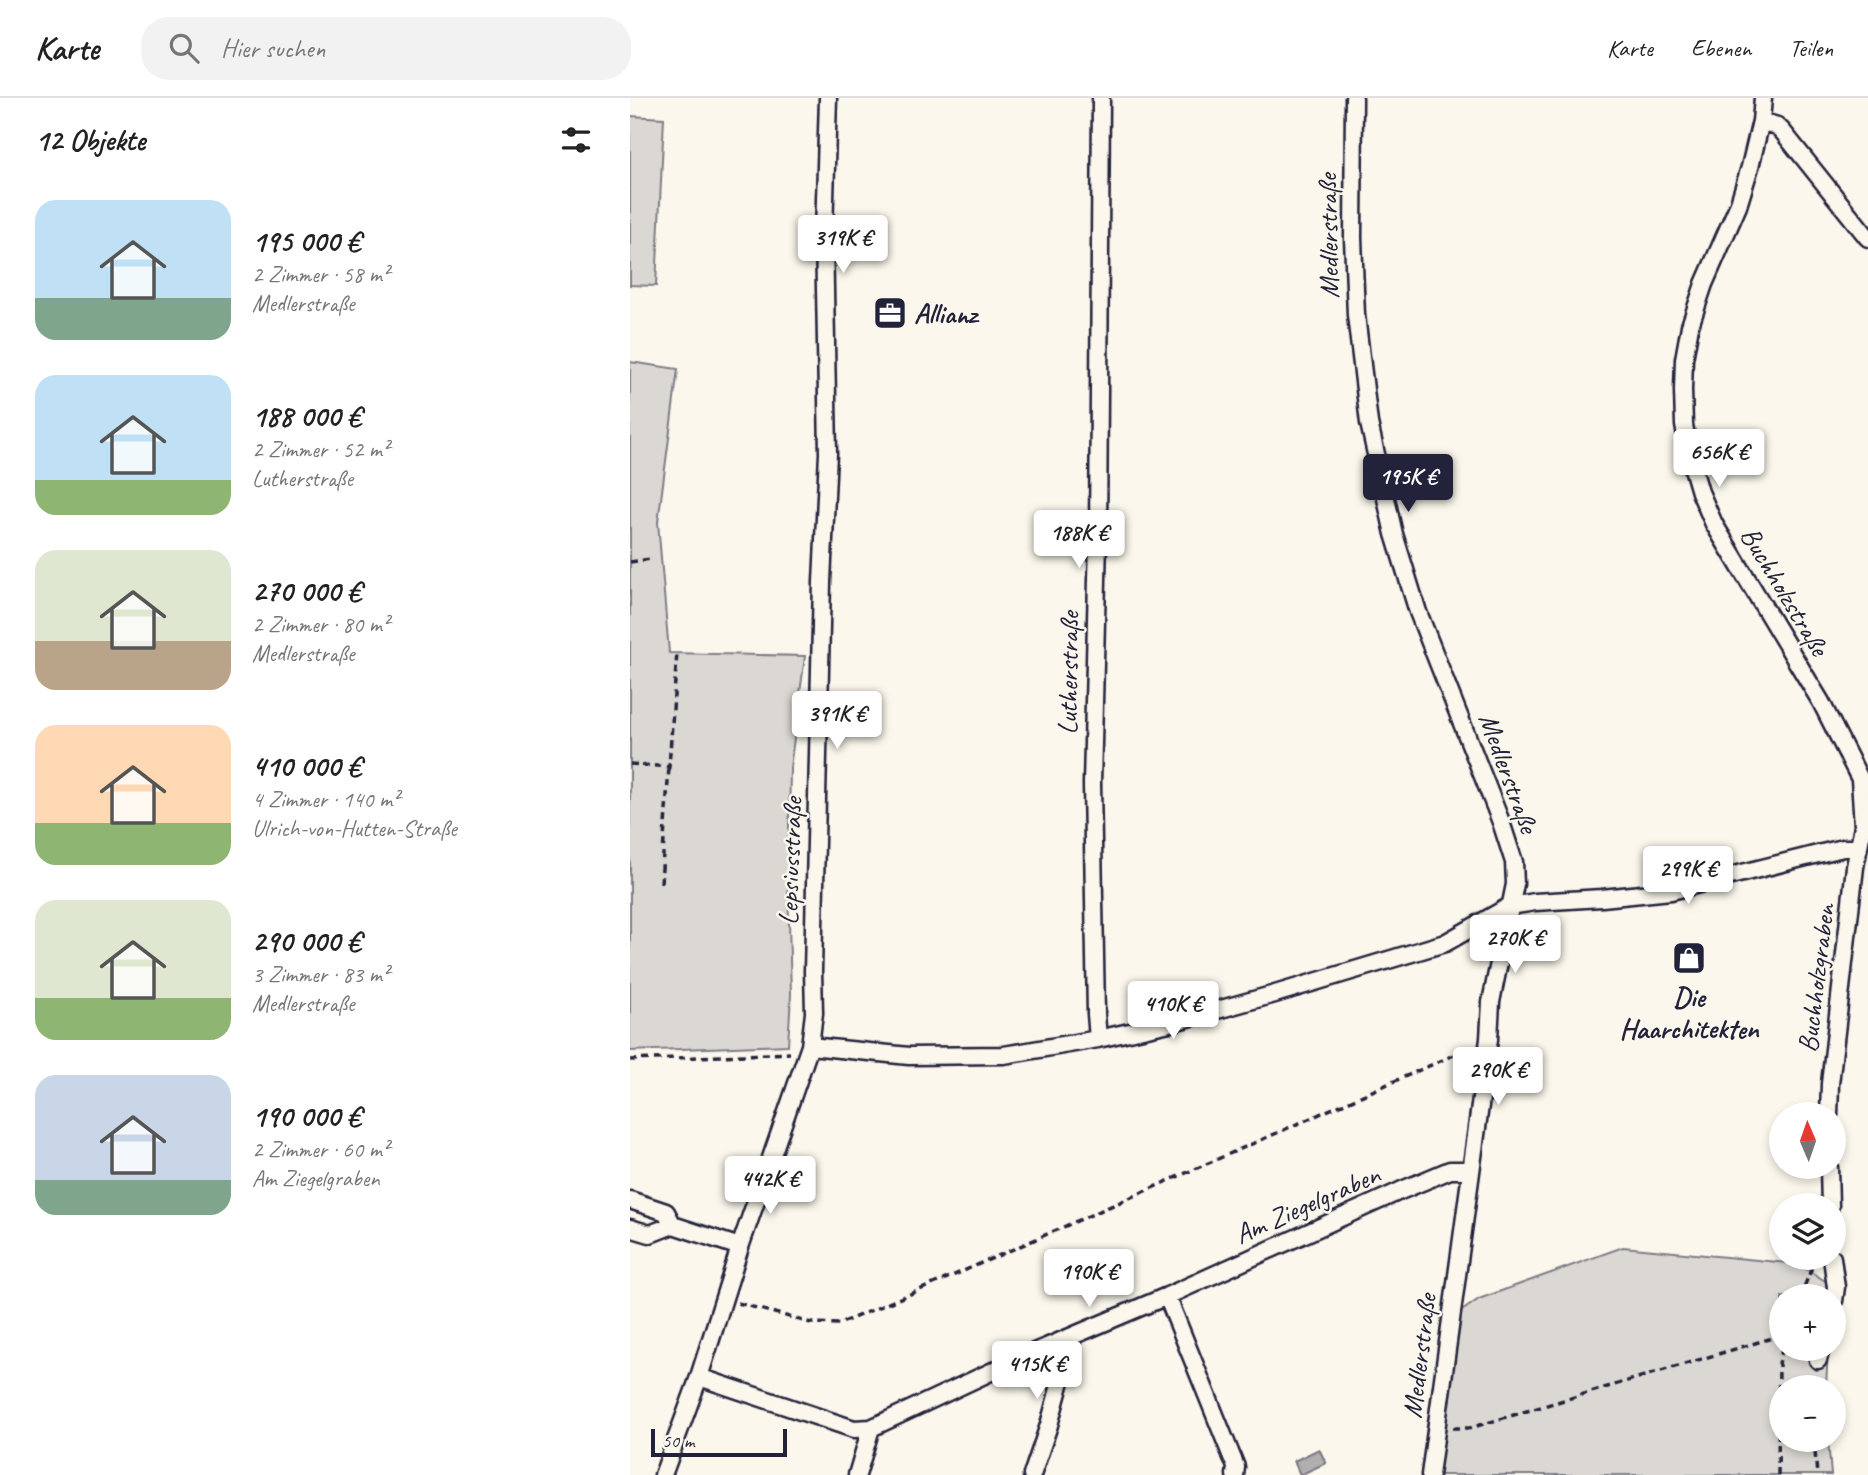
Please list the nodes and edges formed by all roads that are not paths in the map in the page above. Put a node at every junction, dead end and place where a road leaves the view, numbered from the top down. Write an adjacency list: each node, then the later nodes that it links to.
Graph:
1 (828, 98): 12 (street, Lepsiusstraße)
2 (1101, 98): 11 (street, Lutherstraße)
3 (1354, 98): 10 (street, Medlerstraße)
4 (1763, 98): 5 (street, Buchholzstraße)
5 (1761, 121): 6 (street); 7 (street, Buchholzstraße)
6 (1868, 238)
7 (1864, 781): 8 (street, Buchholzstraße)
8 (1866, 825): 9 (street, Buchholzstraße)
9 (1858, 848): 10 (street); 13 (street, Buchholzgraben)
10 (1510, 906): 11 (street); 14 (street, Medlerstraße)
11 (1098, 1039): 12 (street)
12 (810, 1046): 18 (street, Lepsiusstraße)
13 (1830, 1102)
14 (1471, 1170): 19 (street, Am Ziegelgraben); 27 (street, Medlerstraße)
15 (630, 1200): 16 (street)
16 (673, 1225): 17 (street); 18 (street)
17 (630, 1228)
18 (740, 1247): 21 (street, Lepsiusstraße)
19 (1167, 1296): 20 (street, Am Ziegelgraben); 26 (street)
20 (1073, 1337): 22 (street, Am Ziegelgraben); 25 (street)
21 (699, 1377): 22 (street); 23 (street, Lepsiusstraße)
22 (871, 1428): 24 (street)
23 (663, 1475)
24 (857, 1475)
25 (1032, 1475)
26 (1235, 1475)
27 (1430, 1475)

